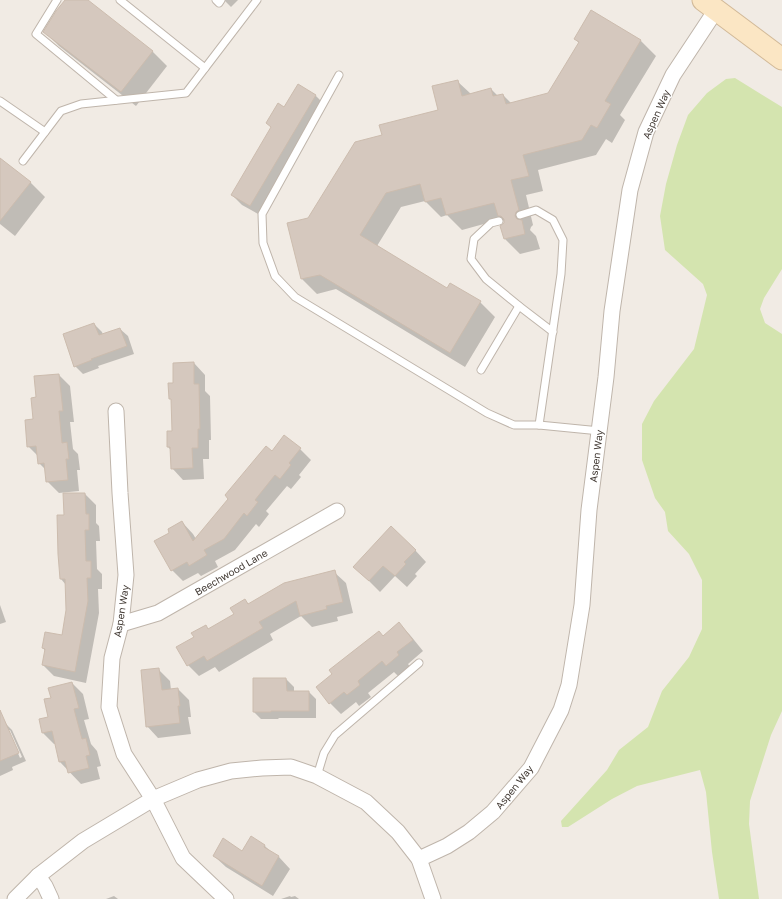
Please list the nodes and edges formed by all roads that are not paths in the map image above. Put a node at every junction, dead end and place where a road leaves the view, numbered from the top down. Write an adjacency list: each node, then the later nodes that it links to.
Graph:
1 (57, 0): 10 (lane)
2 (120, 0): 8 (lane)
3 (216, 0): 4 (lane)
4 (222, 0)
5 (257, 0): 8 (lane)
6 (710, 5): 7 (main road); 21 (street, Aspen Way)
7 (782, 59)
8 (205, 68): 10 (lane)
9 (339, 75): 20 (lane)
10 (116, 100): 12 (lane)
11 (0, 101): 12 (lane)
12 (45, 132): 13 (lane)
13 (23, 161)
14 (520, 215): 17 (lane)
15 (499, 221): 16 (lane)
16 (519, 306): 17 (lane); 18 (lane)
17 (553, 332): 20 (lane)
18 (481, 370)
19 (116, 411): 23 (street, Aspen Way)
20 (539, 425): 21 (lane)
21 (600, 431): 27 (street, Aspen Way)
22 (337, 512): 23 (street, Beechwood Lane)
23 (121, 624): 26 (street, Aspen Way)
24 (419, 663): 25 (lane)
25 (317, 776): 26 (street); 27 (street)
26 (154, 799): 28 (street); 31 (street, Aspen Way)
27 (419, 859): 32 (street)
28 (38, 876): 29 (street); 30 (street)
29 (15, 899)
30 (51, 899)
31 (226, 899)
32 (433, 899)

